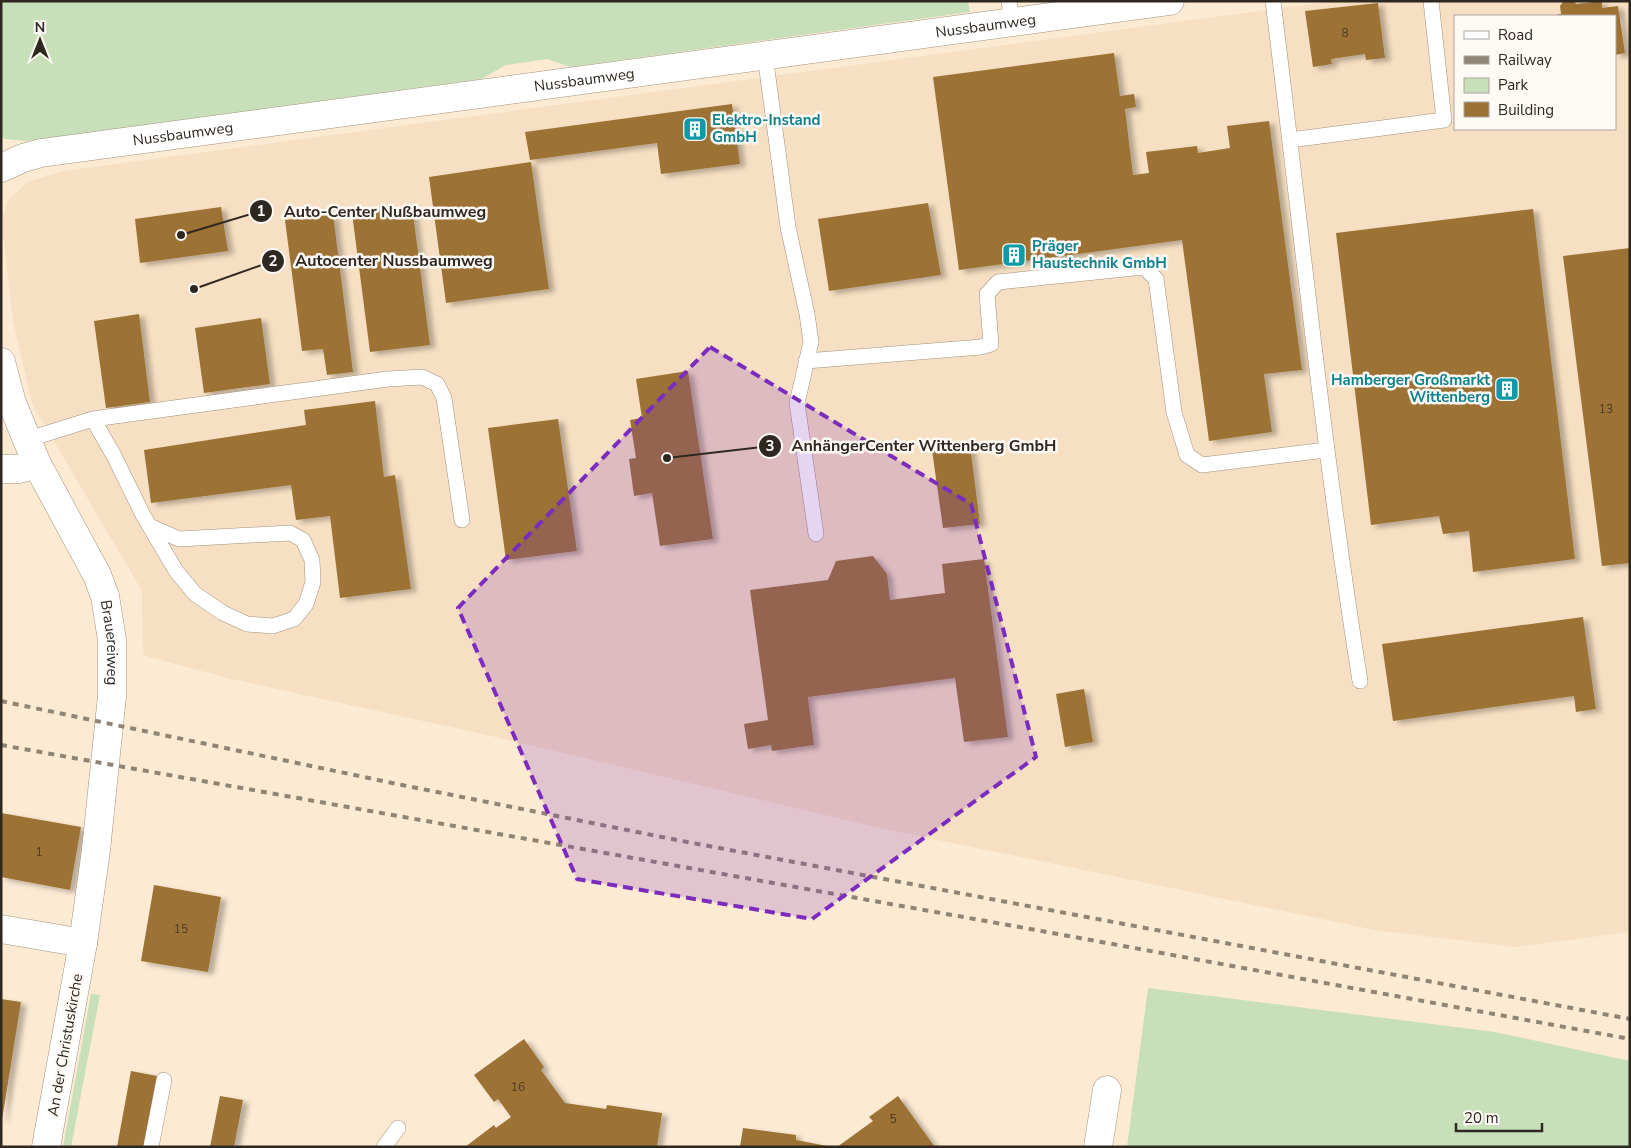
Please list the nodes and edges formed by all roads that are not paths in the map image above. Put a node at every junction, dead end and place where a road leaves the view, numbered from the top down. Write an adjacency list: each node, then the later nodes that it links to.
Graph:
1 (1168, 1): 4 (street, Nussbaumweg)
2 (1273, 1): 6 (lane)
3 (1431, 1): 6 (lane)
4 (1011, 12): 5 (street, Nussbaumweg)
5 (765, 55): 7 (street, Nussbaumweg); 9 (lane)
6 (1290, 140): 11 (lane)
7 (1, 168)
8 (1, 362): 12 (street, Brauereiweg)
9 (806, 362): 11 (lane); 16 (lane)
10 (93, 419): 12 (lane); 14 (lane); 15 (lane)
11 (1326, 450): 17 (lane)
12 (31, 452): 13 (street); 19 (street, Brauereiweg)
13 (1, 468)
14 (462, 520)
15 (152, 528): 15 (lane)
16 (816, 534)
17 (1360, 681)
18 (1, 929): 19 (street)
19 (83, 944): 23 (street, An der Christuskirche)
20 (164, 1080): 24 (lane)
21 (1107, 1090): 26 (street)
22 (398, 1128): 25 (lane)
23 (46, 1147)
24 (151, 1147)
25 (384, 1147)
26 (1098, 1147)

